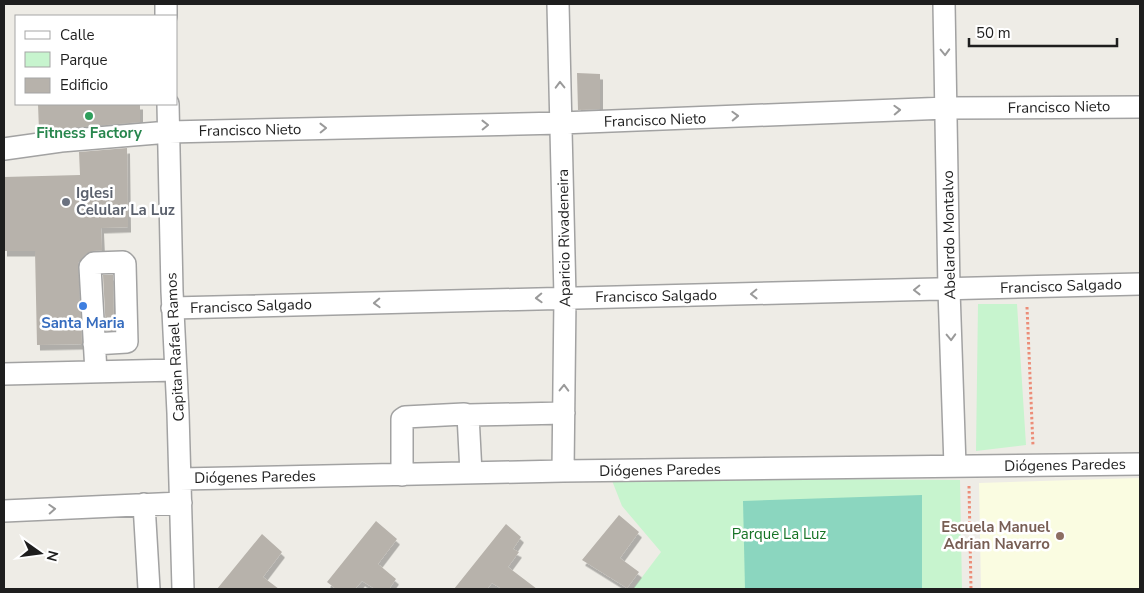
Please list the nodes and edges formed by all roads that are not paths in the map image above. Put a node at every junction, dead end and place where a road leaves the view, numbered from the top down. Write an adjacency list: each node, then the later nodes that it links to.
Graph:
1 (558, 4): 6 (street, Aparicio Rivadeneira, one-way to 1)
2 (944, 4): 5 (street, Abelardo Montalvo, one-way to 5)
3 (168, 105): 7 (street, Capitan Rafael Ramos)
4 (1140, 107): 5 (street, Francisco Nieto)
5 (946, 108): 6 (street, Francisco Nieto, one-way to 5); 10 (street, Abelardo Montalvo)
6 (561, 123): 7 (street, Francisco Nieto, one-way to 6); 11 (street, Aparicio Rivadeneira)
7 (169, 132): 8 (street, Francisco Nieto); 12 (street, Capitan Rafael Ramos)
8 (4, 149)
9 (1140, 284): 10 (street, Francisco Salgado)
10 (949, 290): 11 (street, Francisco Salgado, one-way to 11); 20 (street, Abelardo Montalvo, one-way to 20)
11 (565, 297): 12 (street, Francisco Salgado, one-way to 12); 17 (street, Aparicio Rivadeneira, one-way to 11)
12 (172, 308): 14 (street, Capitan Rafael Ramos)
13 (94, 344): 15 (street)
14 (176, 370): 15 (street); 24 (street, Capitan Rafael Ramos)
15 (96, 372): 16 (street)
16 (4, 374)
17 (564, 413): 18 (street); 21 (street, Aparicio Rivadeneira)
18 (468, 416): 22 (street); 23 (street)
19 (1140, 464): 20 (street, Diógenes Paredes)
20 (955, 466): 21 (street, Diógenes Paredes)
21 (563, 472): 22 (street, Diógenes Paredes)
22 (471, 473): 23 (street, Diógenes Paredes)
23 (402, 475): 24 (street, Diógenes Paredes)
24 (180, 479): 25 (street, Capitan Rafael Ramos)
25 (181, 503): 26 (street); 29 (street, Capitan Rafael Ramos)
26 (144, 504): 27 (street, one-way to 26); 28 (street)
27 (4, 511)
28 (149, 589)
29 (183, 589)

